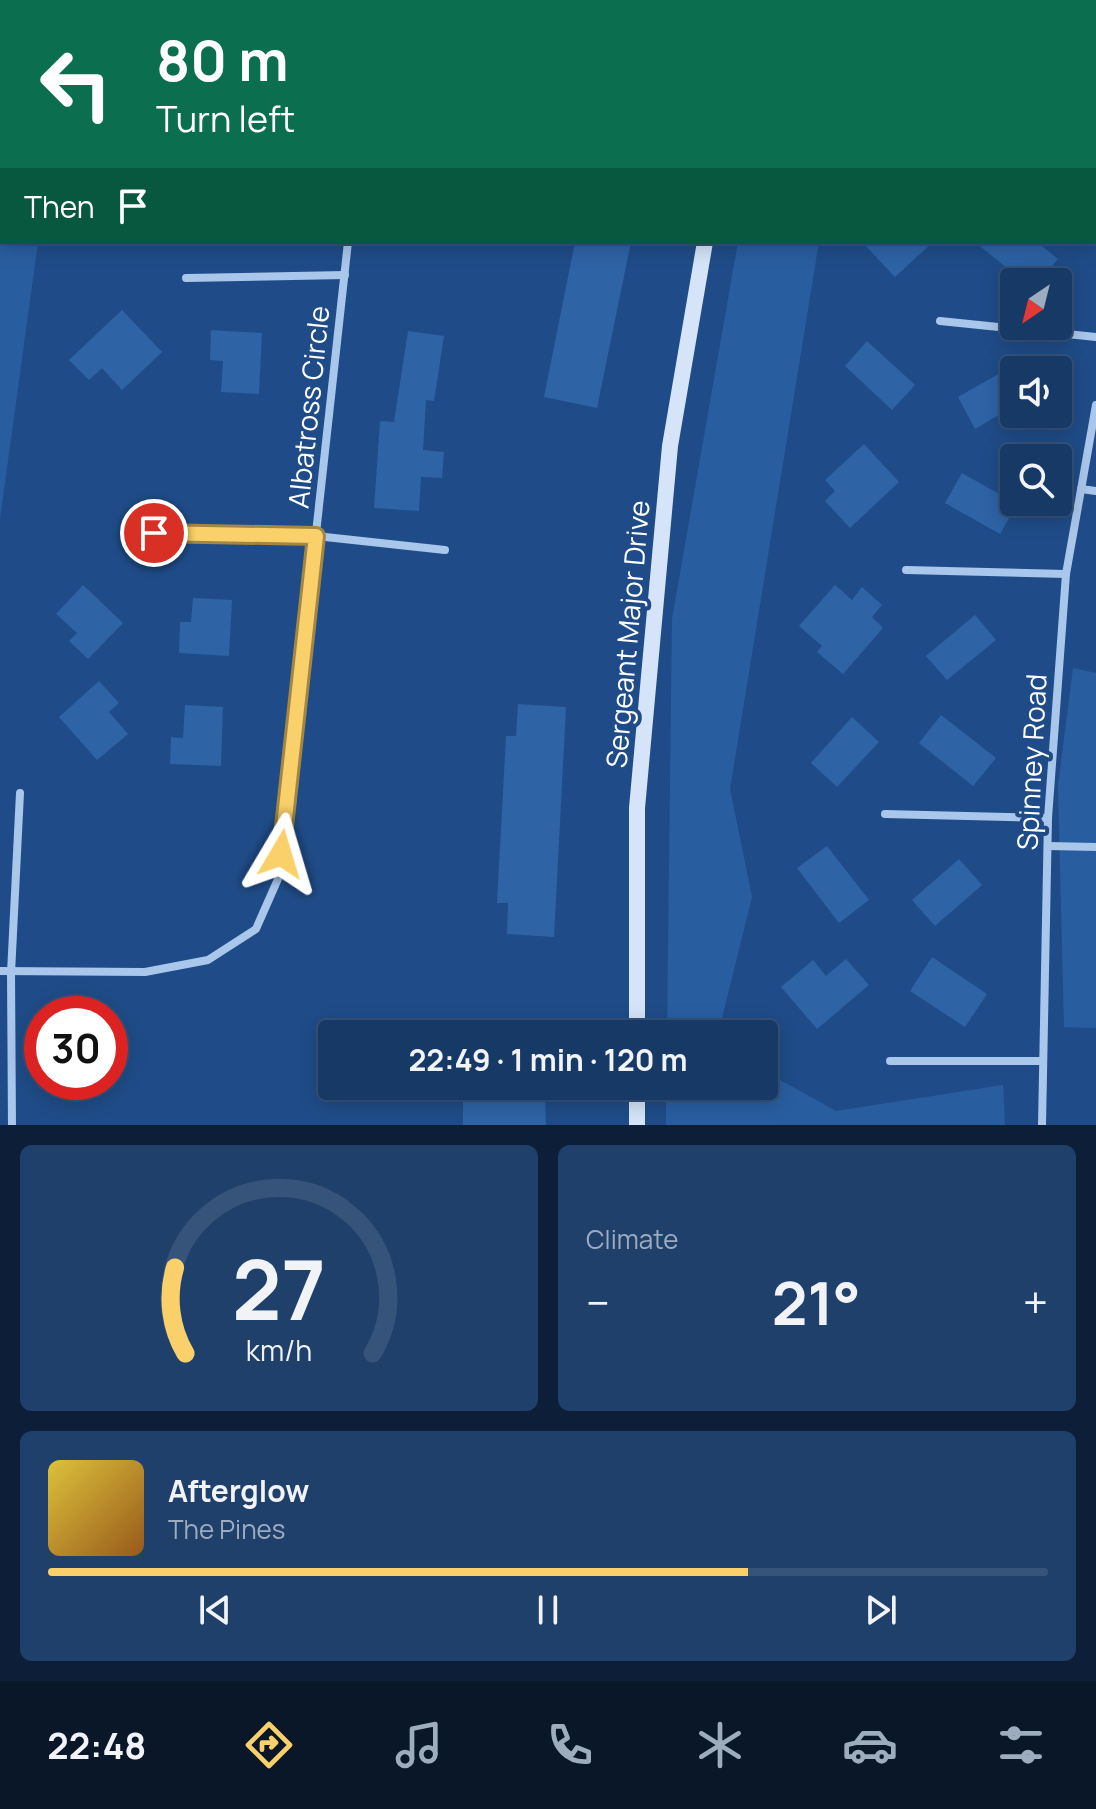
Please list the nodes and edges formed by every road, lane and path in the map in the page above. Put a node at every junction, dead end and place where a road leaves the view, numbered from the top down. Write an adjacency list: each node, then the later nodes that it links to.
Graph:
1 (348, 244): 3 (street, Albatross Circle)
2 (705, 244): 22 (street, Sergeant Major Drive)
3 (345, 275): 4 (street); 11 (street, Albatross Circle)
4 (186, 278)
5 (940, 321): 6 (street)
6 (1096, 337)
7 (1096, 405): 8 (street, Spinney Road)
8 (1081, 489): 9 (street); 14 (street, Spinney Road)
9 (1096, 491)
10 (154, 533): 11 (street)
11 (316, 536): 12 (street); 21 (street, Albatross Circle)
12 (445, 550)
13 (906, 570): 14 (street)
14 (1066, 574): 17 (street, Spinney Road)
15 (20, 793): 21 (street)
16 (885, 814): 17 (street)
17 (1048, 818): 18 (street, Spinney Road)
18 (1048, 846): 19 (street); 24 (street, Spinney Road)
19 (1096, 847)
20 (0, 971): 21 (street, Albatross Circle)
21 (11, 973): 26 (street)
22 (637, 1020)
23 (890, 1061): 24 (street)
24 (1043, 1061): 28 (street, Spinney Road)
25 (637, 1100): 27 (street)
26 (12, 1125)
27 (637, 1125)
28 (1042, 1125)

